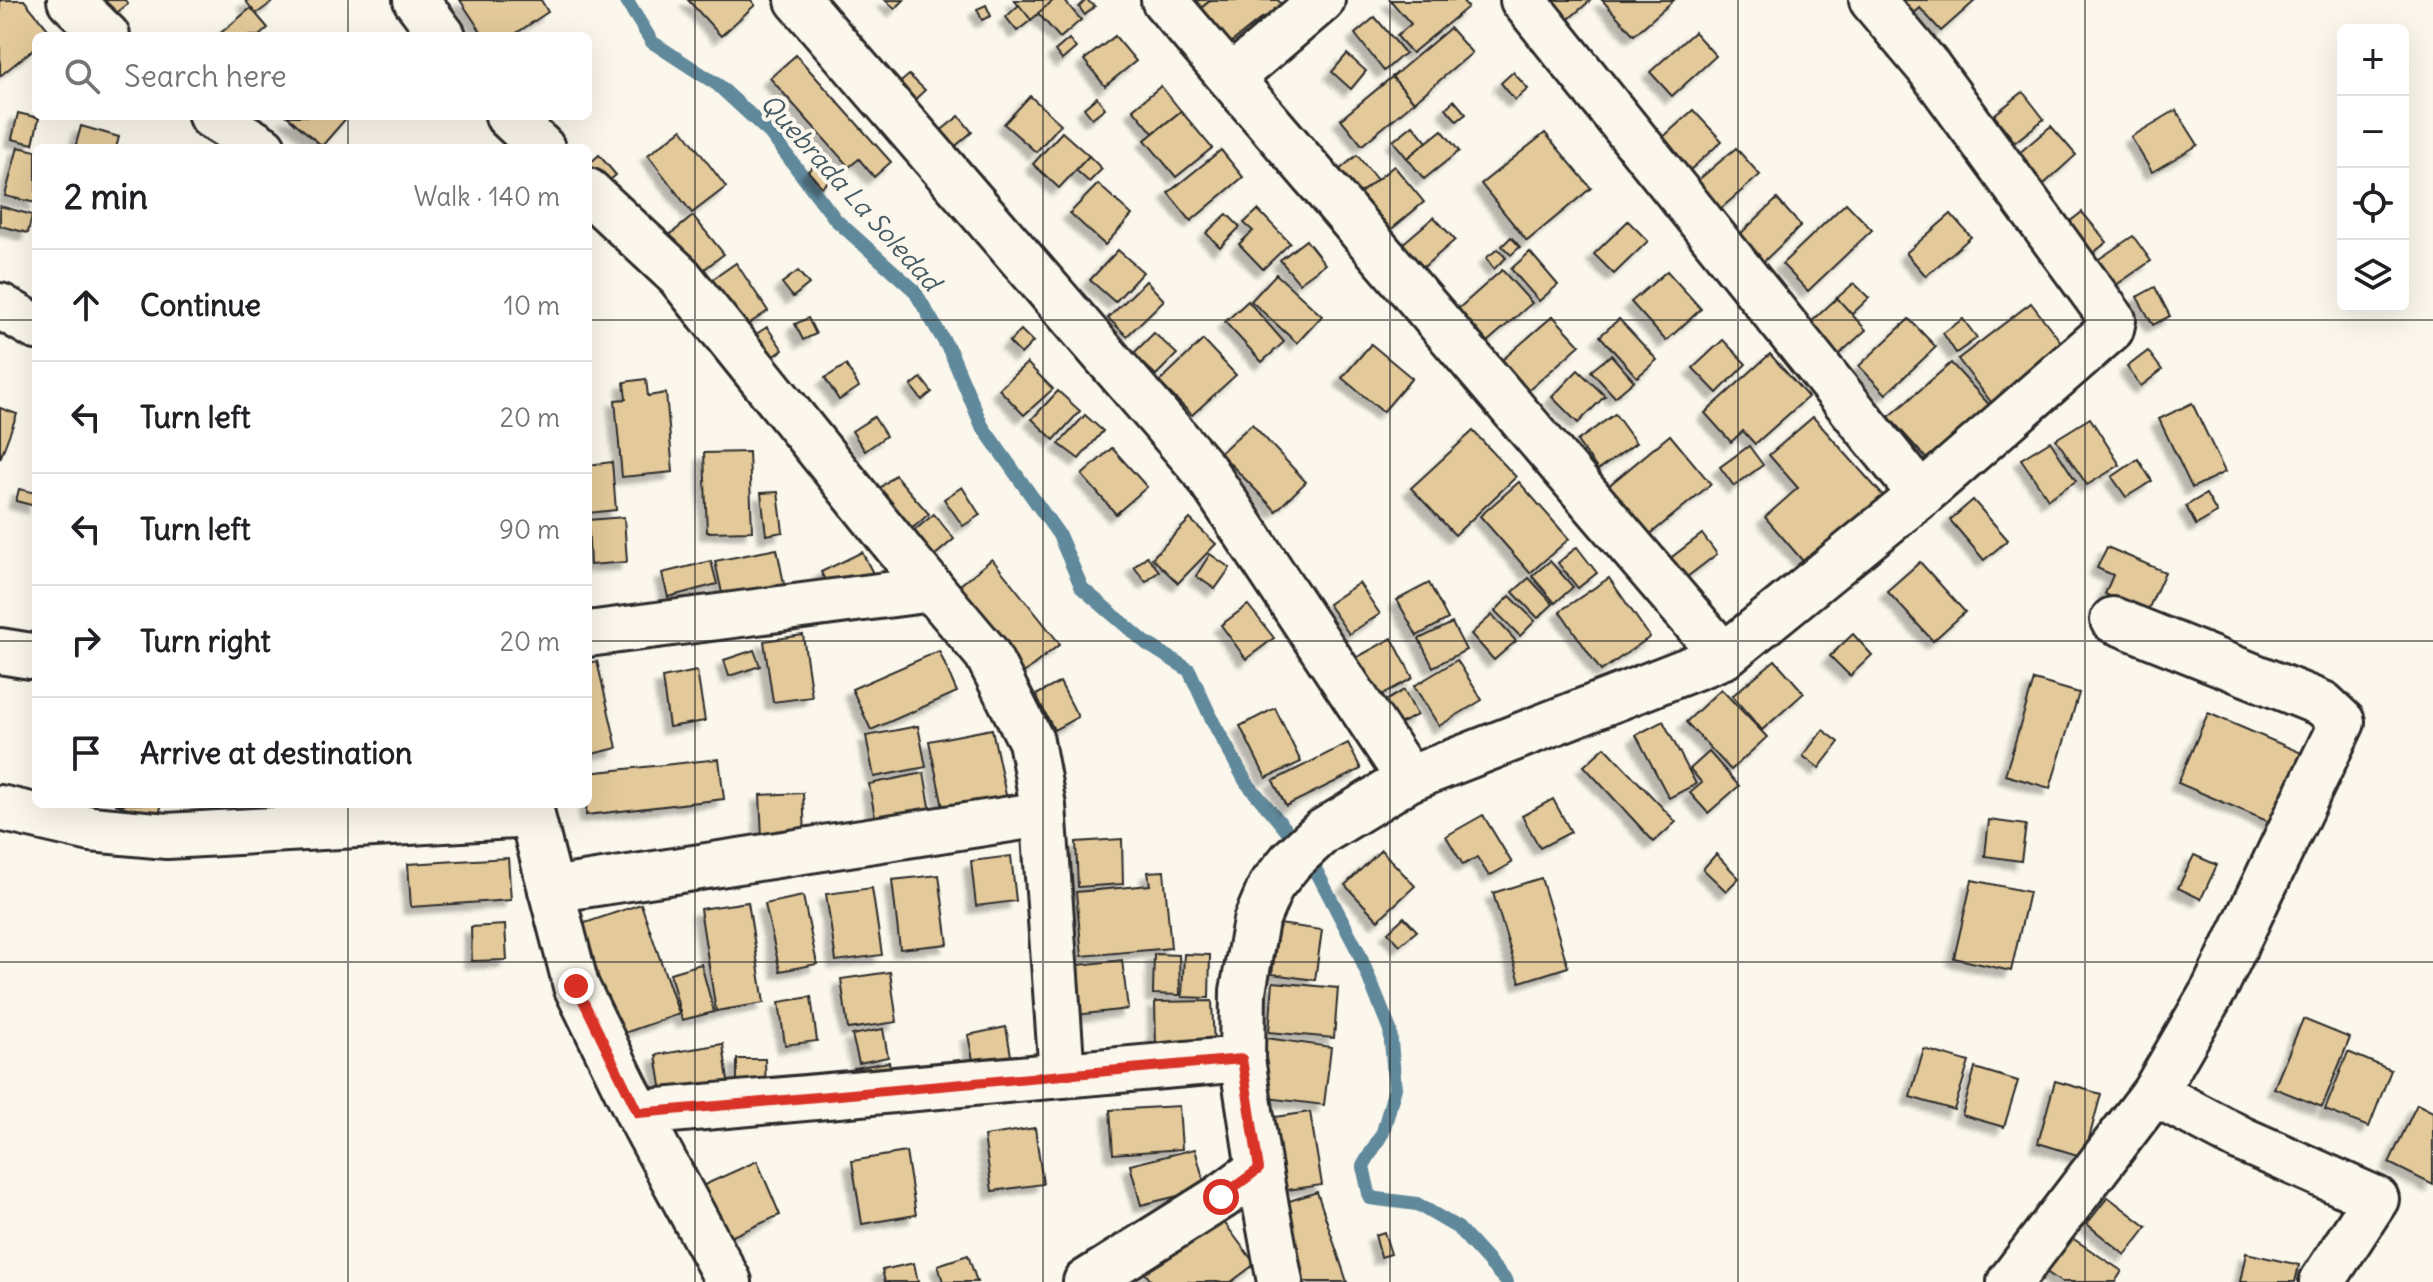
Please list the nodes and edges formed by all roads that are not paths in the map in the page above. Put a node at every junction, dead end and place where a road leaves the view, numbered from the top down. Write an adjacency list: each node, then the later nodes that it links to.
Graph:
1 (70, 0): 8 (street)
2 (416, 0): 9 (street)
3 (798, 0): 25 (street)
4 (1164, 0): 10 (street)
5 (1322, 0): 10 (street)
6 (1523, 0): 20 (street)
7 (1872, 0): 20 (street)
8 (103, 32)
9 (440, 32)
10 (1231, 78): 24 (street)
11 (218, 120): 14 (street)
12 (496, 120): 15 (street)
13 (512, 120): 16 (street)
14 (256, 144)
15 (496, 144)
16 (538, 144)
17 (592, 195): 21 (street)
18 (0, 306): 19 (street)
19 (32, 325)
20 (1921, 495): 24 (street)
21 (932, 589): 23 (street); 28 (street)
22 (2113, 620): 32 (street)
23 (592, 633)
24 (1724, 656): 25 (street)
25 (1409, 779): 30 (street)
26 (0, 808): 27 (street)
27 (531, 810): 29 (street)
28 (1043, 814): 29 (street); 31 (street)
29 (551, 890): 33 (street)
30 (1242, 1059): 31 (street); 34 (street)
31 (1062, 1075): 33 (street)
32 (2154, 1093): 38 (street); 39 (street)
33 (638, 1113): 35 (street)
34 (1259, 1169): 36 (street); 37 (street)
35 (729, 1282)
36 (1086, 1282)
37 (1280, 1282)
38 (2010, 1282)
39 (2322, 1282)

